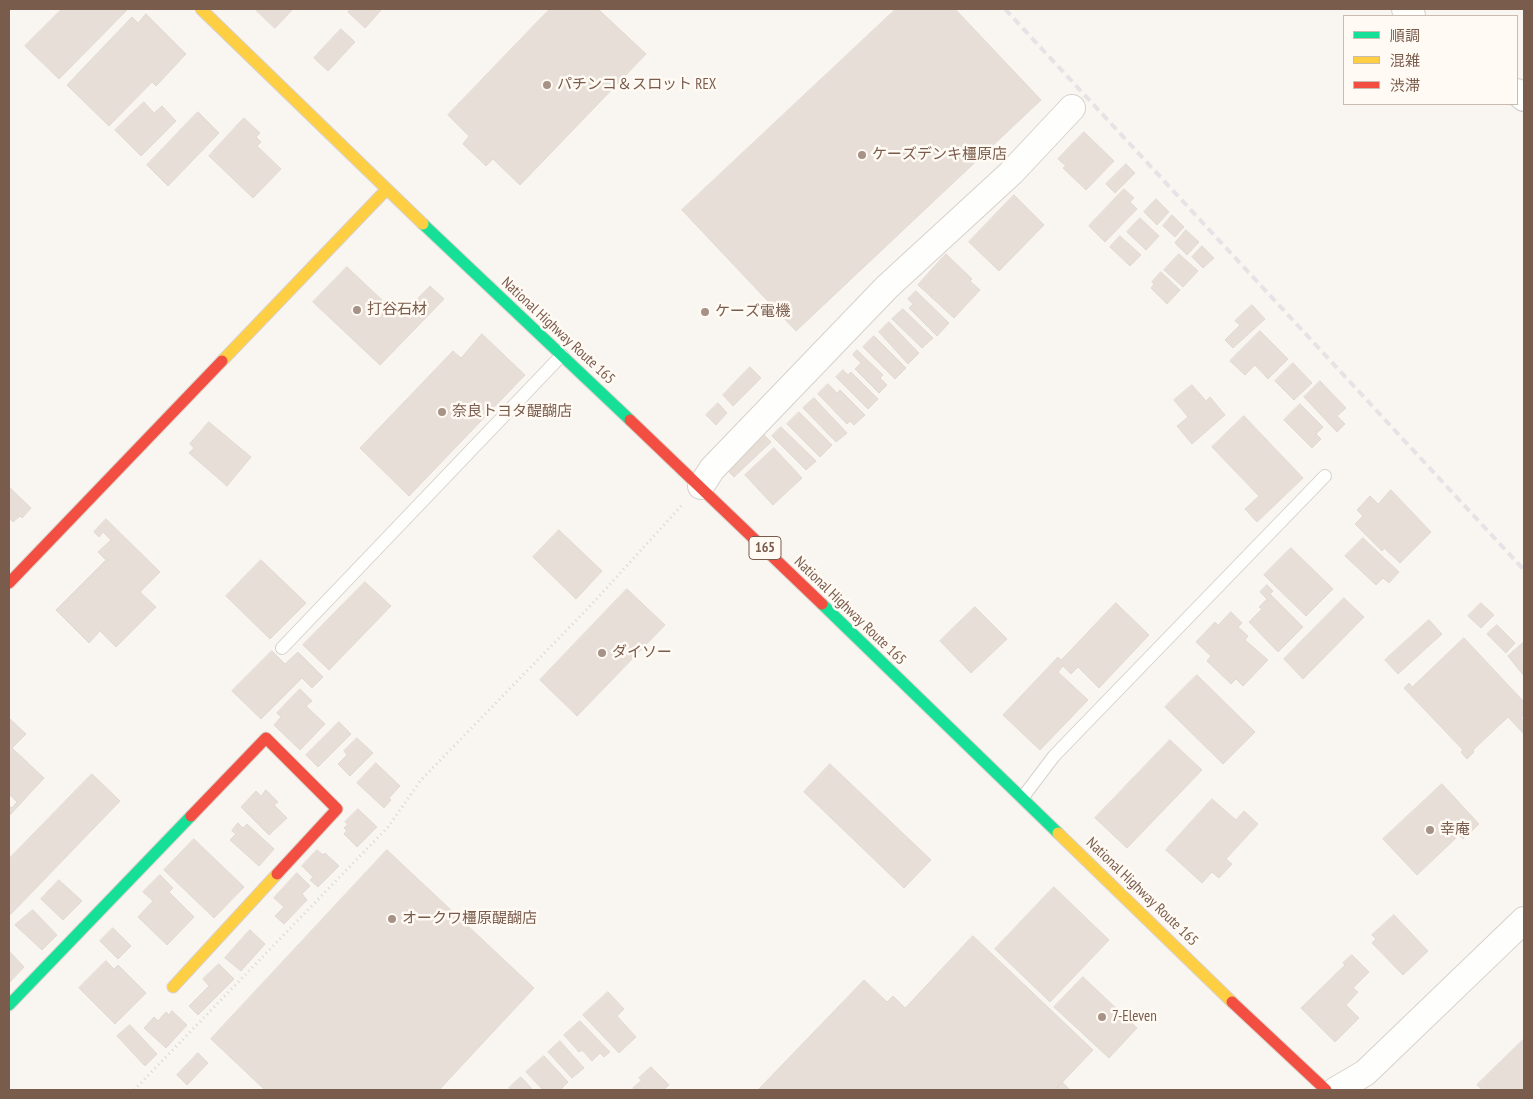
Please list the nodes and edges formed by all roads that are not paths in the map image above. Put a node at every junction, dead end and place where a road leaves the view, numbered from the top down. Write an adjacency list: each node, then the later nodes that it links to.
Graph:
1 (201, 9): 3 (main road, National Highway Route 165 / 165)
2 (1072, 108): 6 (street)
3 (386, 190): 4 (main road, National Highway Route 165 / 165); 7 (main road)
4 (562, 355): 6 (main road, National Highway Route 165 / 165); 8 (lane)
5 (1325, 476): 9 (lane)
6 (701, 486): 9 (main road, National Highway Route 165 / 165)
7 (9, 583)
8 (282, 648)
9 (1023, 798): 13 (main road, National Highway Route 165 / 165)
10 (1524, 920): 14 (street)
11 (173, 987): 12 (main road)
12 (9, 1005)
13 (1326, 1090)
14 (1336, 1090)

